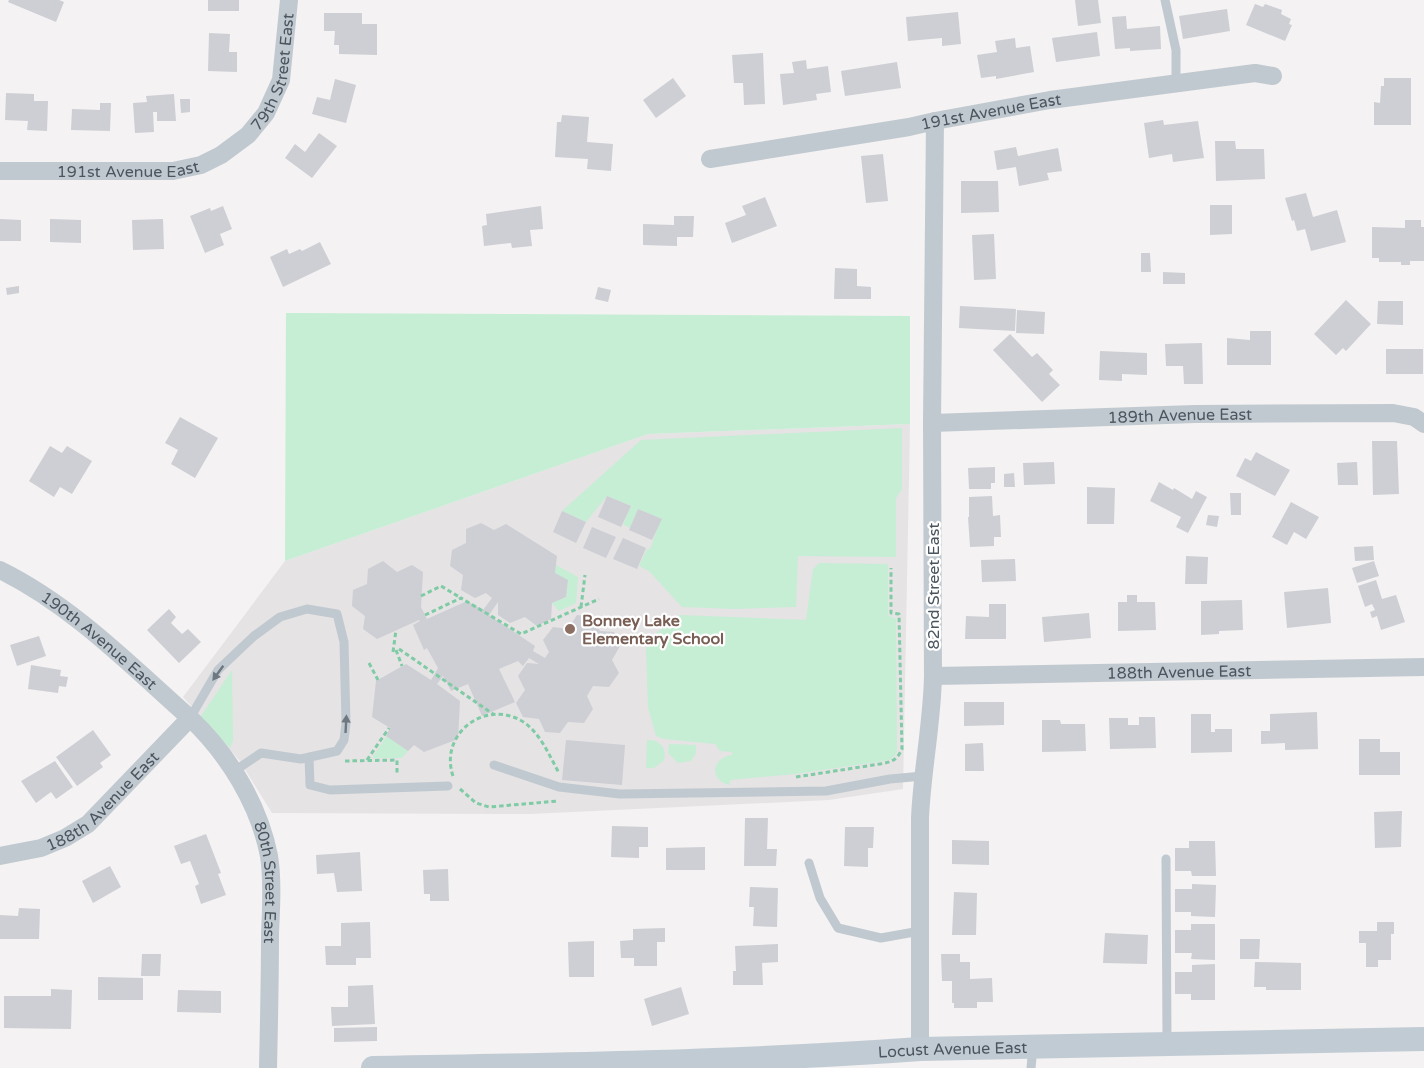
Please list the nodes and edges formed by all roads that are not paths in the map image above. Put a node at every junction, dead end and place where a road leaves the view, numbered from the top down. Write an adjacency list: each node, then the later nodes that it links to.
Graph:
1 (289, 0): 6 (street, 79th Street East)
2 (1165, 0): 4 (lane)
3 (1273, 76): 4 (street, 191st Avenue East)
4 (1176, 84): 5 (street, 191st Avenue East)
5 (934, 121): 7 (street, 191st Avenue East); 9 (street, 82nd Street East)
6 (245, 137): 8 (street, 191st Avenue East)
7 (710, 159)
8 (0, 171)
9 (932, 423): 10 (street, 189th Avenue East); 13 (street, 82nd Street East)
10 (1424, 424)
11 (0, 570): 14 (street, 190th Avenue East)
12 (1424, 667): 13 (street, 188th Avenue East)
13 (933, 676): 18 (street, 82nd Street East)
14 (190, 718): 15 (lane, one-way to 14); 17 (street, 80th Street East); 20 (street, 188th Avenue East)
15 (309, 757): 17 (lane); 19 (lane)
16 (494, 765): 18 (lane)
17 (233, 772): 29 (street, 80th Street East)
18 (923, 776): 23 (street, 82nd Street East)
19 (448, 786)
20 (0, 856)
21 (1166, 859): 25 (lane)
22 (808, 863): 23 (lane)
23 (920, 931): 26 (street, 82nd Street East)
24 (1424, 1039): 25 (street, Locust Avenue East)
25 (1167, 1044): 27 (street, Locust Avenue East)
26 (920, 1049): 27 (street, Locust Avenue East); 28 (street, Locust Avenue East)
27 (1032, 1058)
28 (796, 1062): 30 (street, Locust Avenue East)
29 (268, 1068)
30 (374, 1068)

